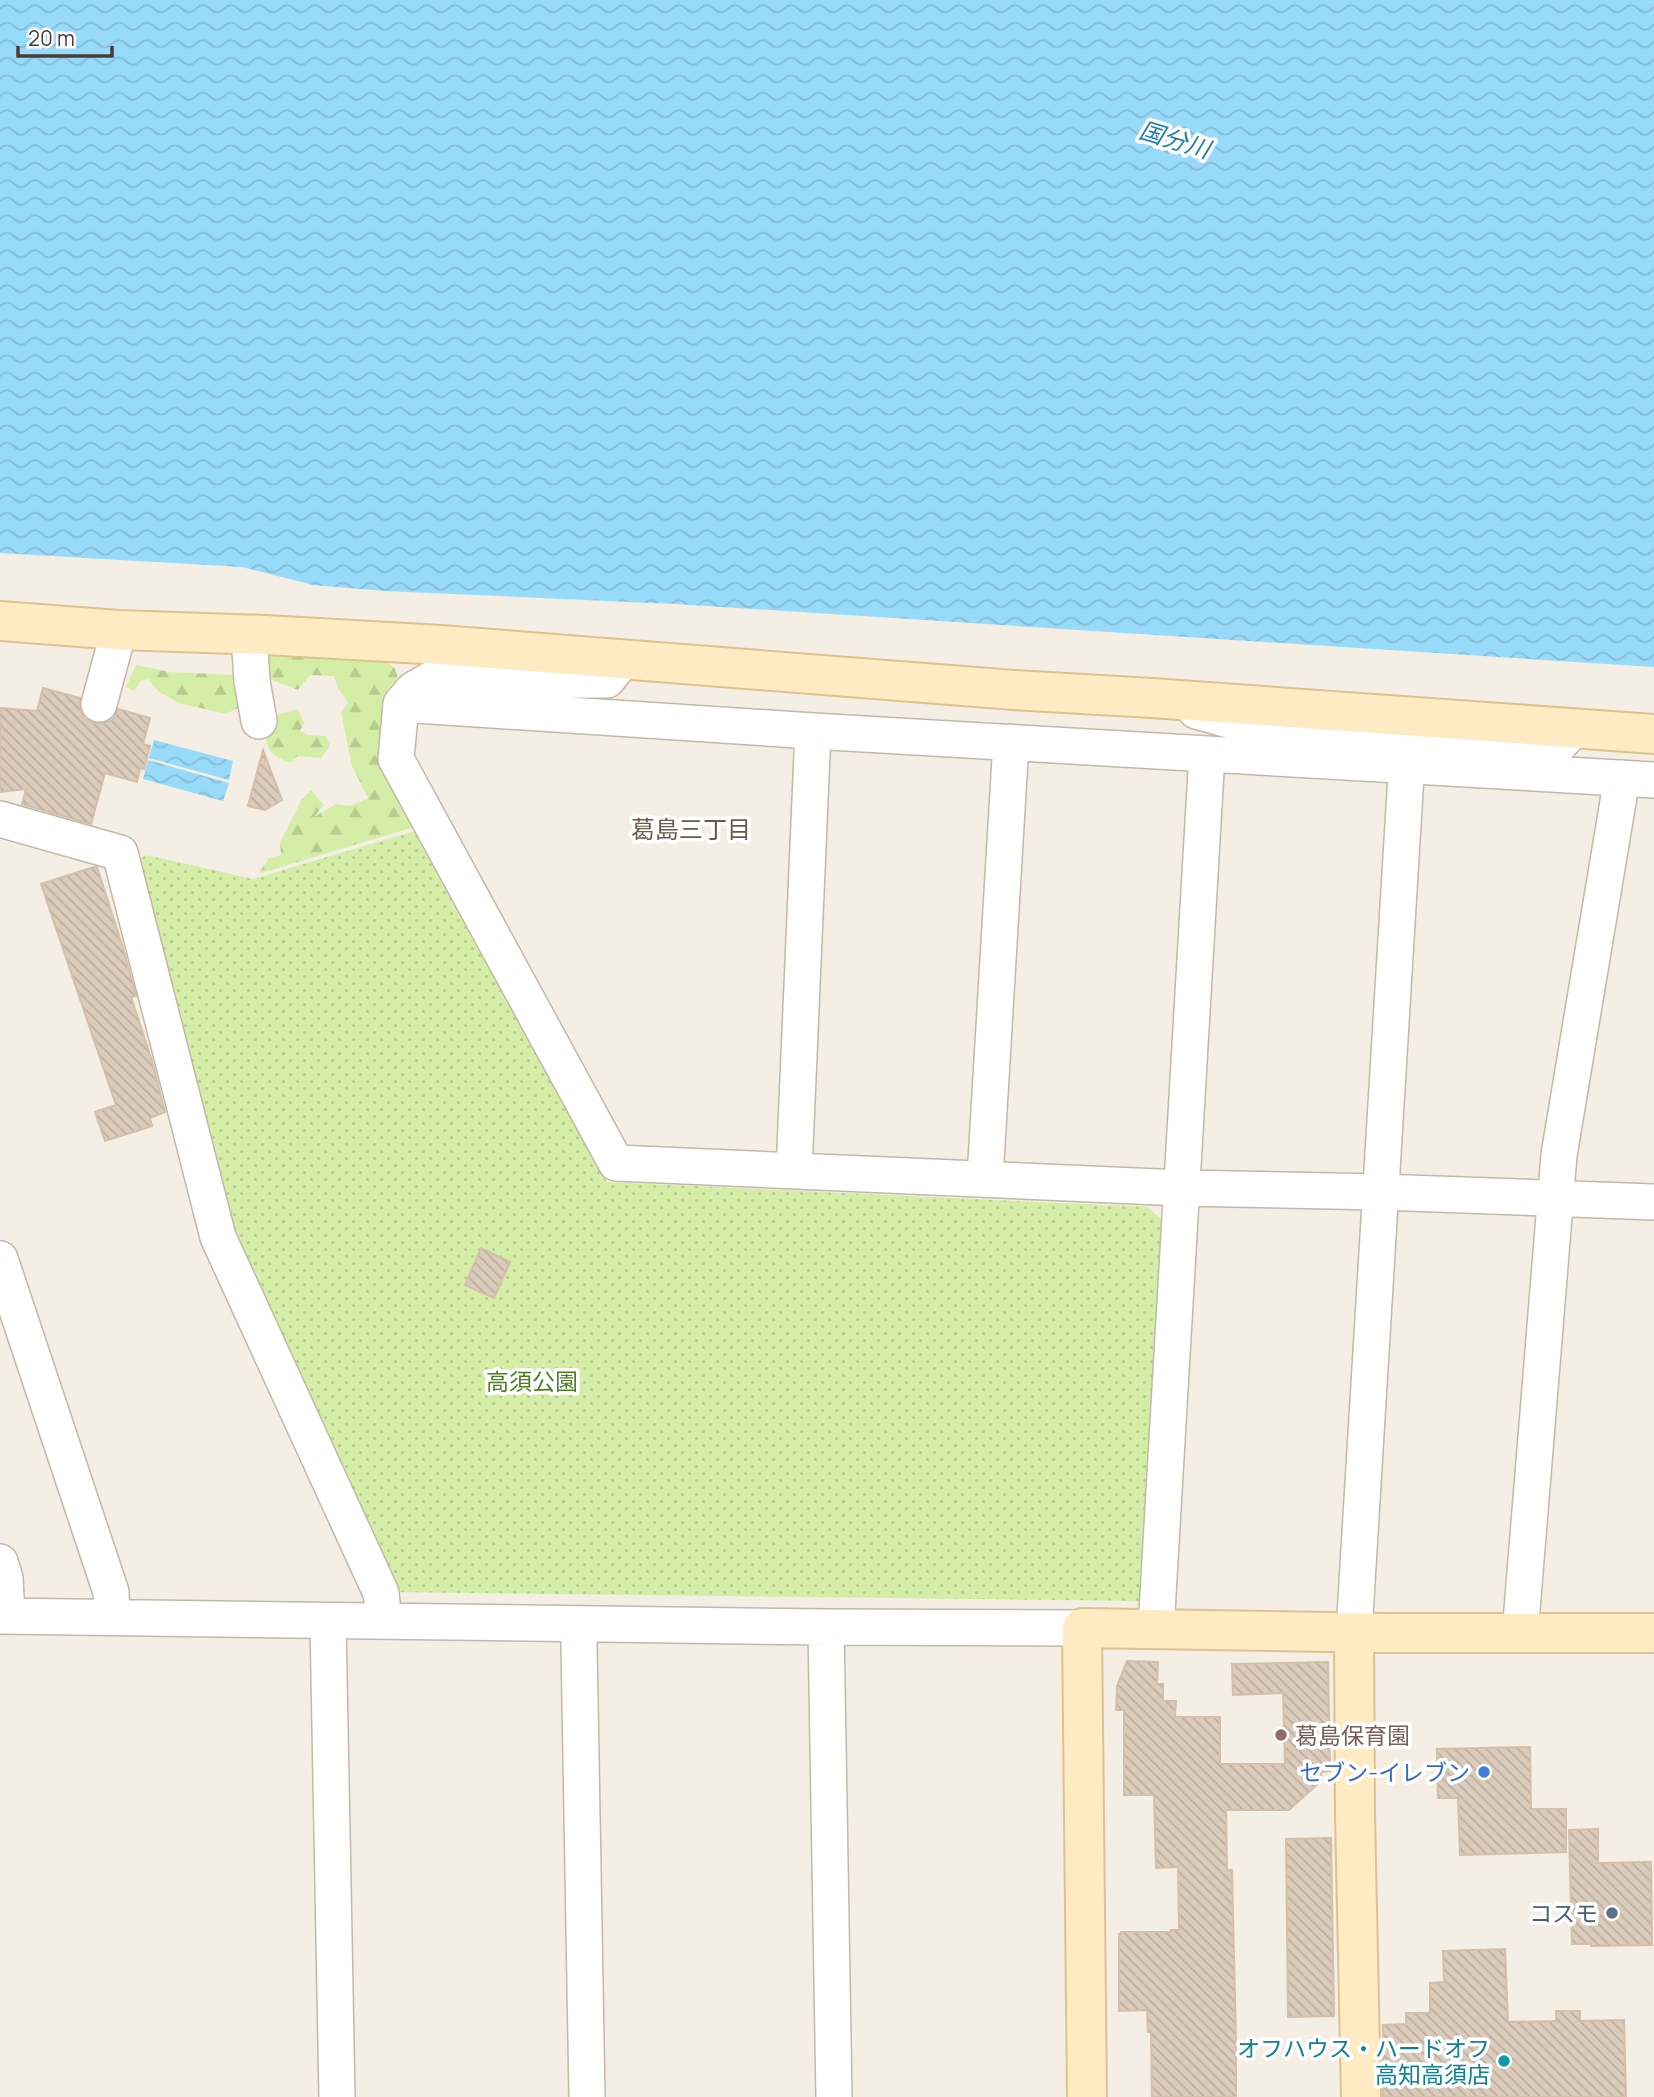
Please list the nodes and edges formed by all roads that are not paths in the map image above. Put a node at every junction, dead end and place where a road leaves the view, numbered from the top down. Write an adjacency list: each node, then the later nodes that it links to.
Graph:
1 (0, 621): 2 (street)
2 (119, 630): 3 (street); 6 (street)
3 (249, 635): 4 (street); 8 (street)
4 (624, 659): 5 (street); 7 (street)
5 (1153, 698): 9 (street); 13 (street)
6 (99, 704)
7 (401, 704): 10 (street); 17 (street)
8 (258, 721)
9 (1575, 728): 11 (street); 13 (street)
10 (813, 731): 12 (street); 17 (street)
11 (1654, 734)
12 (1011, 742): 14 (street); 18 (street)
13 (1408, 753): 14 (street); 15 (street); 20 (street)
14 (1207, 754): 19 (street)
15 (1638, 779): 21 (street)
16 (0, 819): 28 (street)
17 (794, 1171): 18 (street)
18 (985, 1178): 19 (street)
19 (1181, 1188): 20 (street); 32 (street)
20 (1380, 1192): 21 (street); 33 (street)
21 (1556, 1199): 22 (street); 35 (street)
22 (1654, 1202)
23 (0, 1259): 26 (street)
24 (0, 1562): 25 (street)
25 (3, 1616): 26 (street)
26 (112, 1617): 27 (street)
27 (328, 1621): 28 (street); 36 (street)
28 (384, 1621): 29 (street)
29 (580, 1624): 30 (street); 37 (street)
30 (826, 1627): 31 (street); 38 (street)
31 (1082, 1628): 32 (street); 39 (street)
32 (1156, 1629): 33 (street)
33 (1354, 1633): 35 (street); 40 (street)
34 (1654, 1633): 35 (street)
35 (1520, 1634)
36 (337, 2097)
37 (587, 2097)
38 (834, 2097)
39 (1087, 2097)
40 (1361, 2097)

